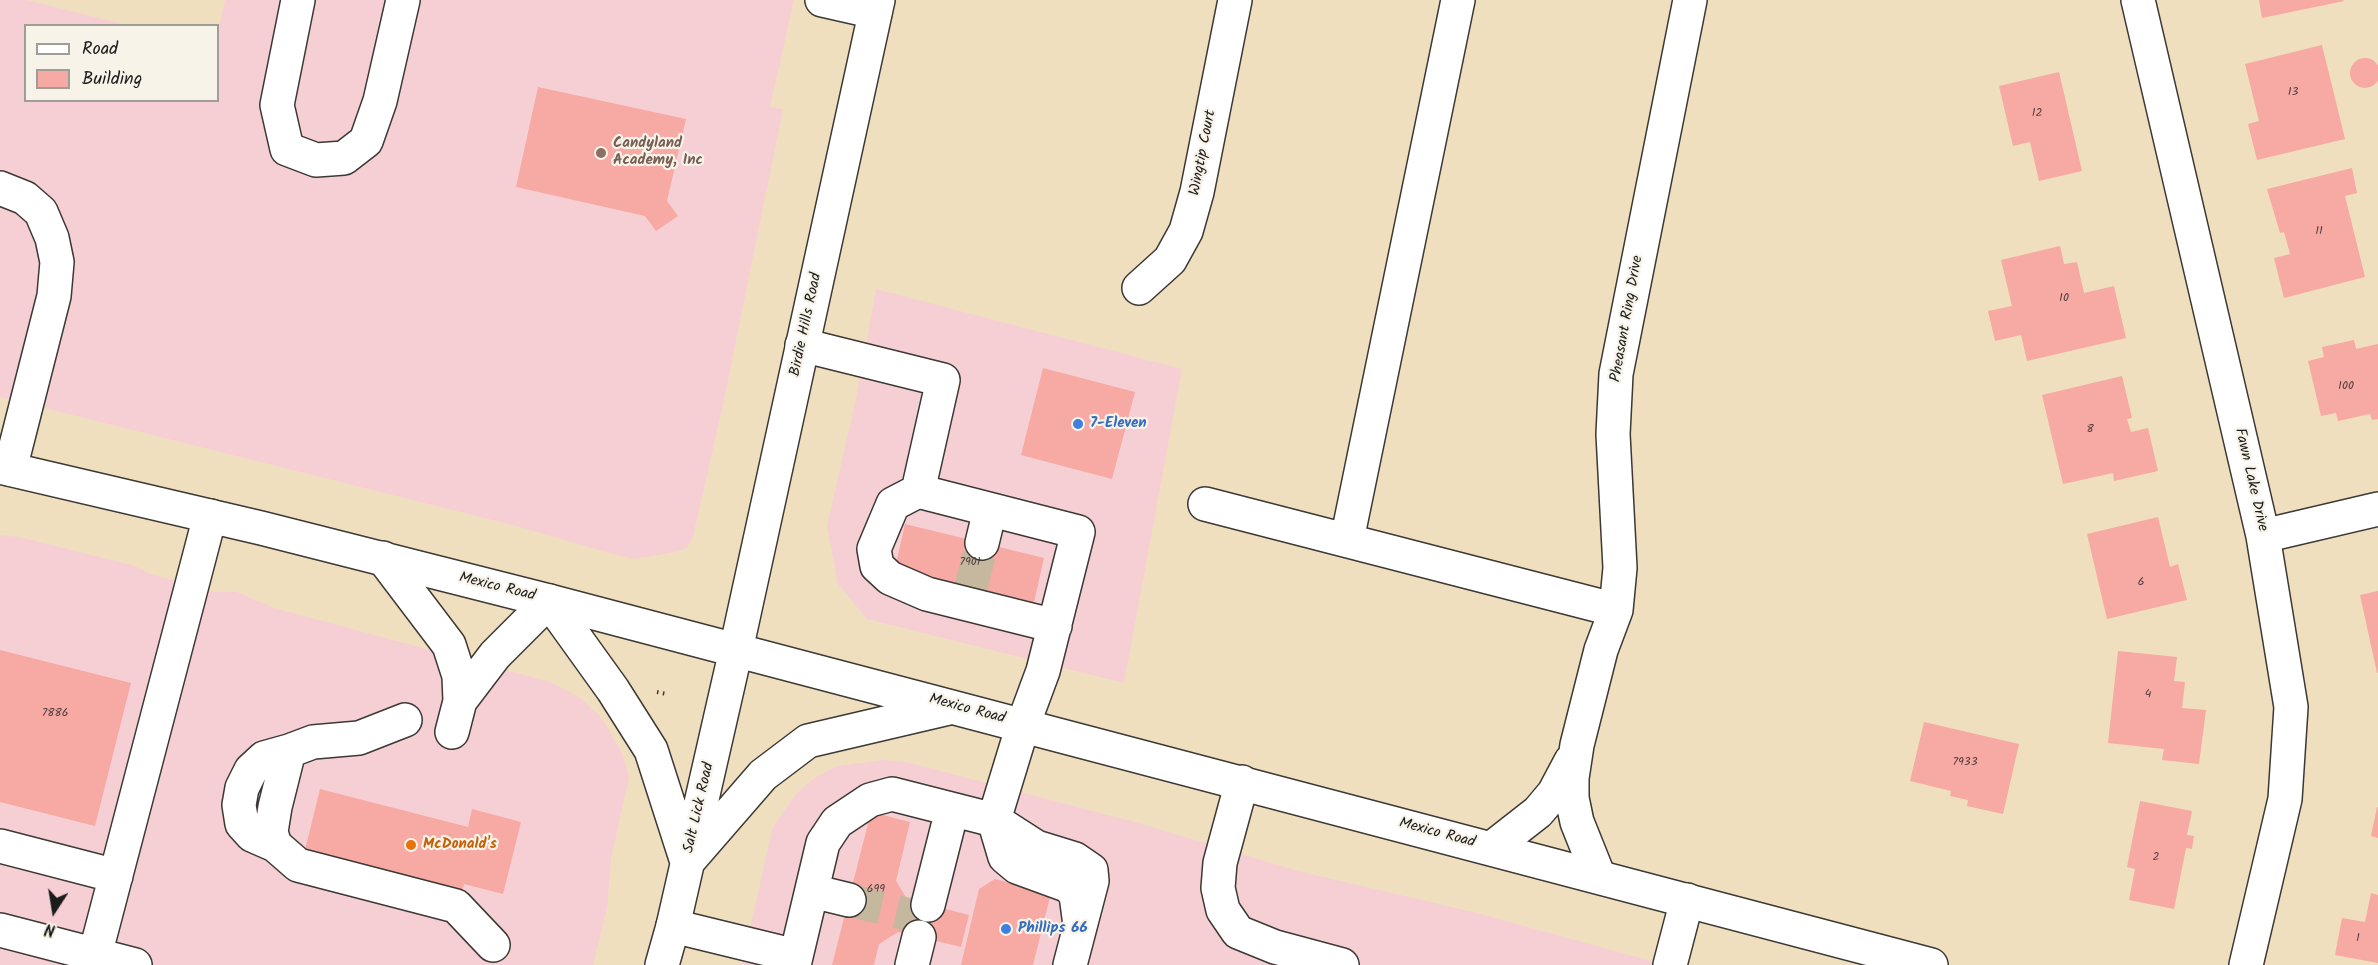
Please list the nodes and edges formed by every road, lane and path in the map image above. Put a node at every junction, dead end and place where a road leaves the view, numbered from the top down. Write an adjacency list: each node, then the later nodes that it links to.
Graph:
1 (298, 0): 2 (main road)
2 (403, 0)
3 (822, 0): 8 (main road)
4 (1235, 0): 10 (main road, Wingtip Court)
5 (1458, 0): 19 (main road)
6 (1690, 0): 23 (main road, Pheasant Ring Drive)
7 (2138, 0): 18 (main road, Fawn Lake Drive)
8 (876, 6): 11 (main road, Birdie Hills Road)
9 (0, 188): 12 (main road)
10 (1139, 288)
11 (802, 345): 13 (main road); 25 (main road, Birdie Hills Road)
12 (5, 468): 17 (main road, Mexico Road)
13 (918, 491): 16 (main road); 24 (main road)
14 (1205, 504): 19 (main road)
15 (2378, 509): 18 (main road)
16 (990, 510): 20 (main road); 24 (main road)
17 (210, 516): 21 (main road, Mexico Road); 38 (main road)
18 (2264, 536): 55 (main road, Fawn Lake Drive)
19 (1347, 540): 23 (main road)
20 (982, 543)
21 (383, 558): 22 (main road, Mexico Road); 26 (main road)
22 (549, 601): 25 (main road, Mexico Road); 26 (main road); 37 (main road)
23 (1616, 610): 31 (main road, Pheasant Ring Drive)
24 (1055, 626): 29 (main road)
25 (736, 650): 27 (main road, Mexico Road); 37 (main road, Salt Lick Road)
26 (460, 701): 30 (main road)
27 (955, 707): 29 (main road, Mexico Road); 37 (main road)
28 (405, 720): 46 (main road)
29 (1023, 724): 32 (main road, Mexico Road); 34 (main road)
30 (452, 732)
31 (1577, 745): 36 (main road); 39 (main road)
32 (1242, 782): 36 (main road, Mexico Road); 52 (main road)
33 (952, 810): 34 (main road); 40 (main road); 43 (main road)
34 (994, 820): 51 (main road)
35 (0, 846): 38 (main road)
36 (1492, 849): 39 (main road, Mexico Road)
37 (687, 862): 44 (main road, Salt Lick Road)
38 (116, 876): 47 (main road)
39 (1599, 877): 42 (main road, Mexico Road)
40 (812, 891): 41 (main road); 48 (main road)
41 (849, 900)
42 (1687, 900): 53 (main road); 54 (main road, Mexico Road)
43 (928, 905)
44 (673, 926): 48 (main road); 50 (main road, Salt Lick Road)
45 (0, 930): 47 (main road)
46 (493, 945)
47 (95, 955): 49 (main road)
48 (795, 961)
49 (135, 965)
50 (662, 965)
51 (1070, 965)
52 (1342, 965)
53 (1670, 965)
54 (1931, 965)
55 (2246, 965)

